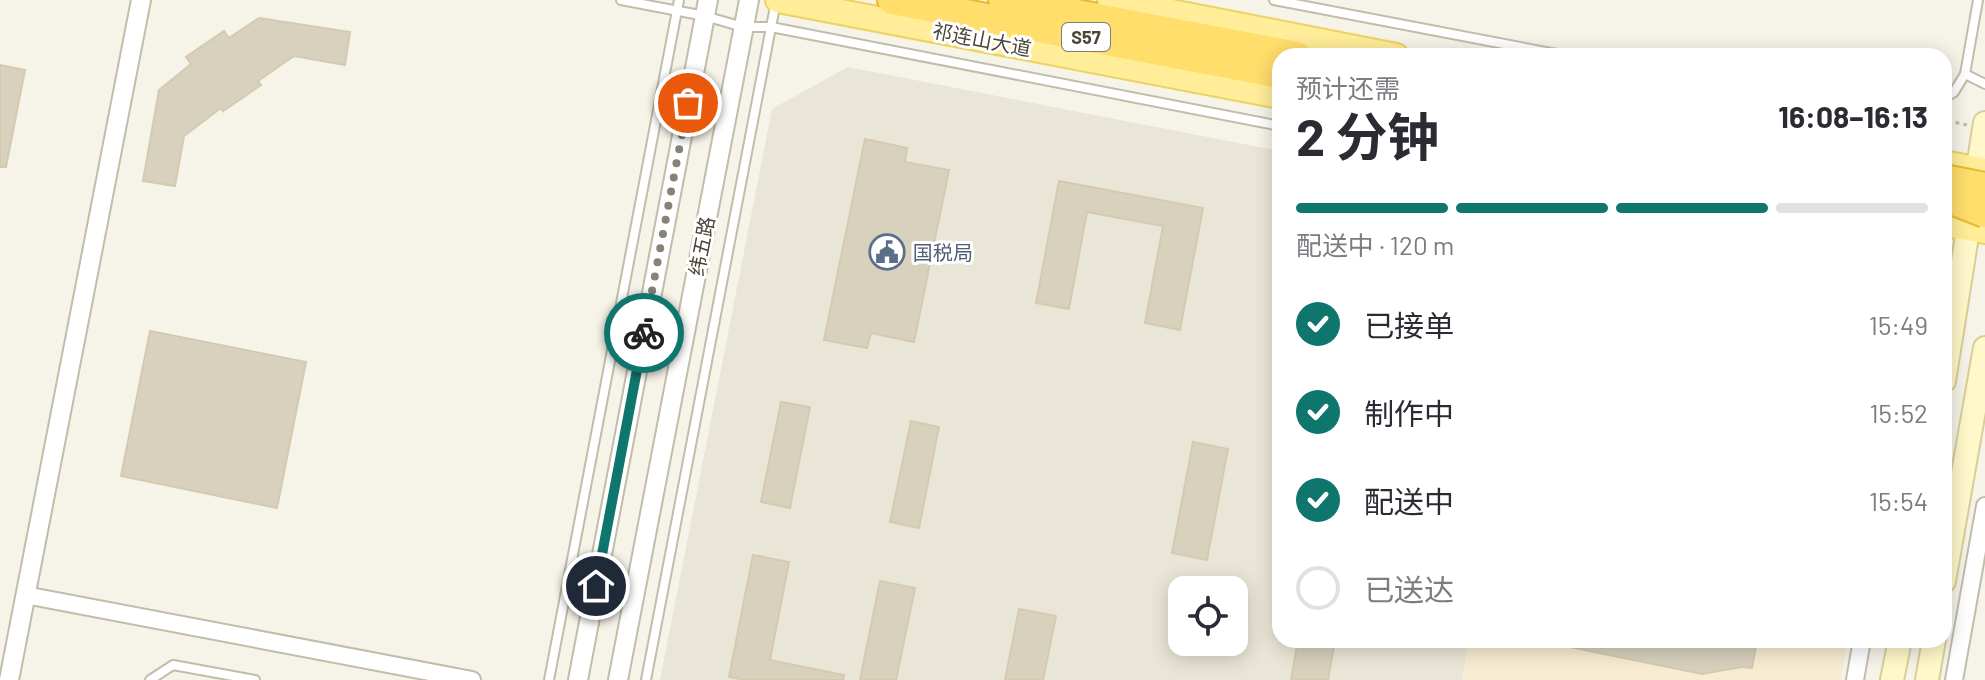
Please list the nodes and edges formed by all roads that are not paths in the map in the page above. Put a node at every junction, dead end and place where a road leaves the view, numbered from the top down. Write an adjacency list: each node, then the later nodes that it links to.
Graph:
1 (141, 0): 35 (street)
2 (621, 0): 12 (lane)
3 (679, 0): 12 (lane)
4 (749, 0): 13 (street, 纬五路)
5 (777, 0): 14 (lane); 22 (main road, 祁连山大道)
6 (892, 0): 18 (highway, S57)
7 (1003, 0): 17 (highway, S57)
8 (1110, 0): 15 (main road)
9 (1274, 0): 16 (lane)
10 (1978, 0): 19 (lane)
11 (706, 8): 12 (lane); 13 (lane); 44 (street, 纬五路)
12 (677, 10): 43 (lane)
13 (743, 27): 14 (lane); 45 (street, 纬五路)
14 (771, 27): 23 (lane); 46 (lane)
15 (1355, 48)
16 (1525, 48)
17 (1272, 51)
18 (1272, 72)
19 (1965, 74): 20 (lane); 21 (lane)
20 (1985, 84)
21 (1952, 93)
22 (1272, 94)
23 (1272, 124)
24 (1984, 126): 26 (main road)
25 (1952, 166): 26 (main road)
26 (1982, 176): 27 (highway, bridge); 29 (main road)
27 (1952, 178)
28 (1952, 201): 29 (highway, bridge)
29 (1970, 224): 30 (main road)
30 (1952, 326)
31 (1985, 348): 32 (main road)
32 (1980, 397): 34 (main road)
33 (1985, 506): 50 (street)
34 (1952, 540)
35 (25, 595): 39 (street); 42 (street)
36 (1861, 648): 47 (street)
37 (1898, 648): 48 (main road)
38 (1933, 648): 49 (main road)
39 (9, 680)
40 (150, 680): 41 (lane)
41 (255, 680)
42 (472, 680)
43 (549, 680)
44 (578, 680)
45 (618, 680)
46 (646, 680)
47 (1855, 680)
48 (1892, 680)
49 (1927, 680)
50 (1954, 680)

